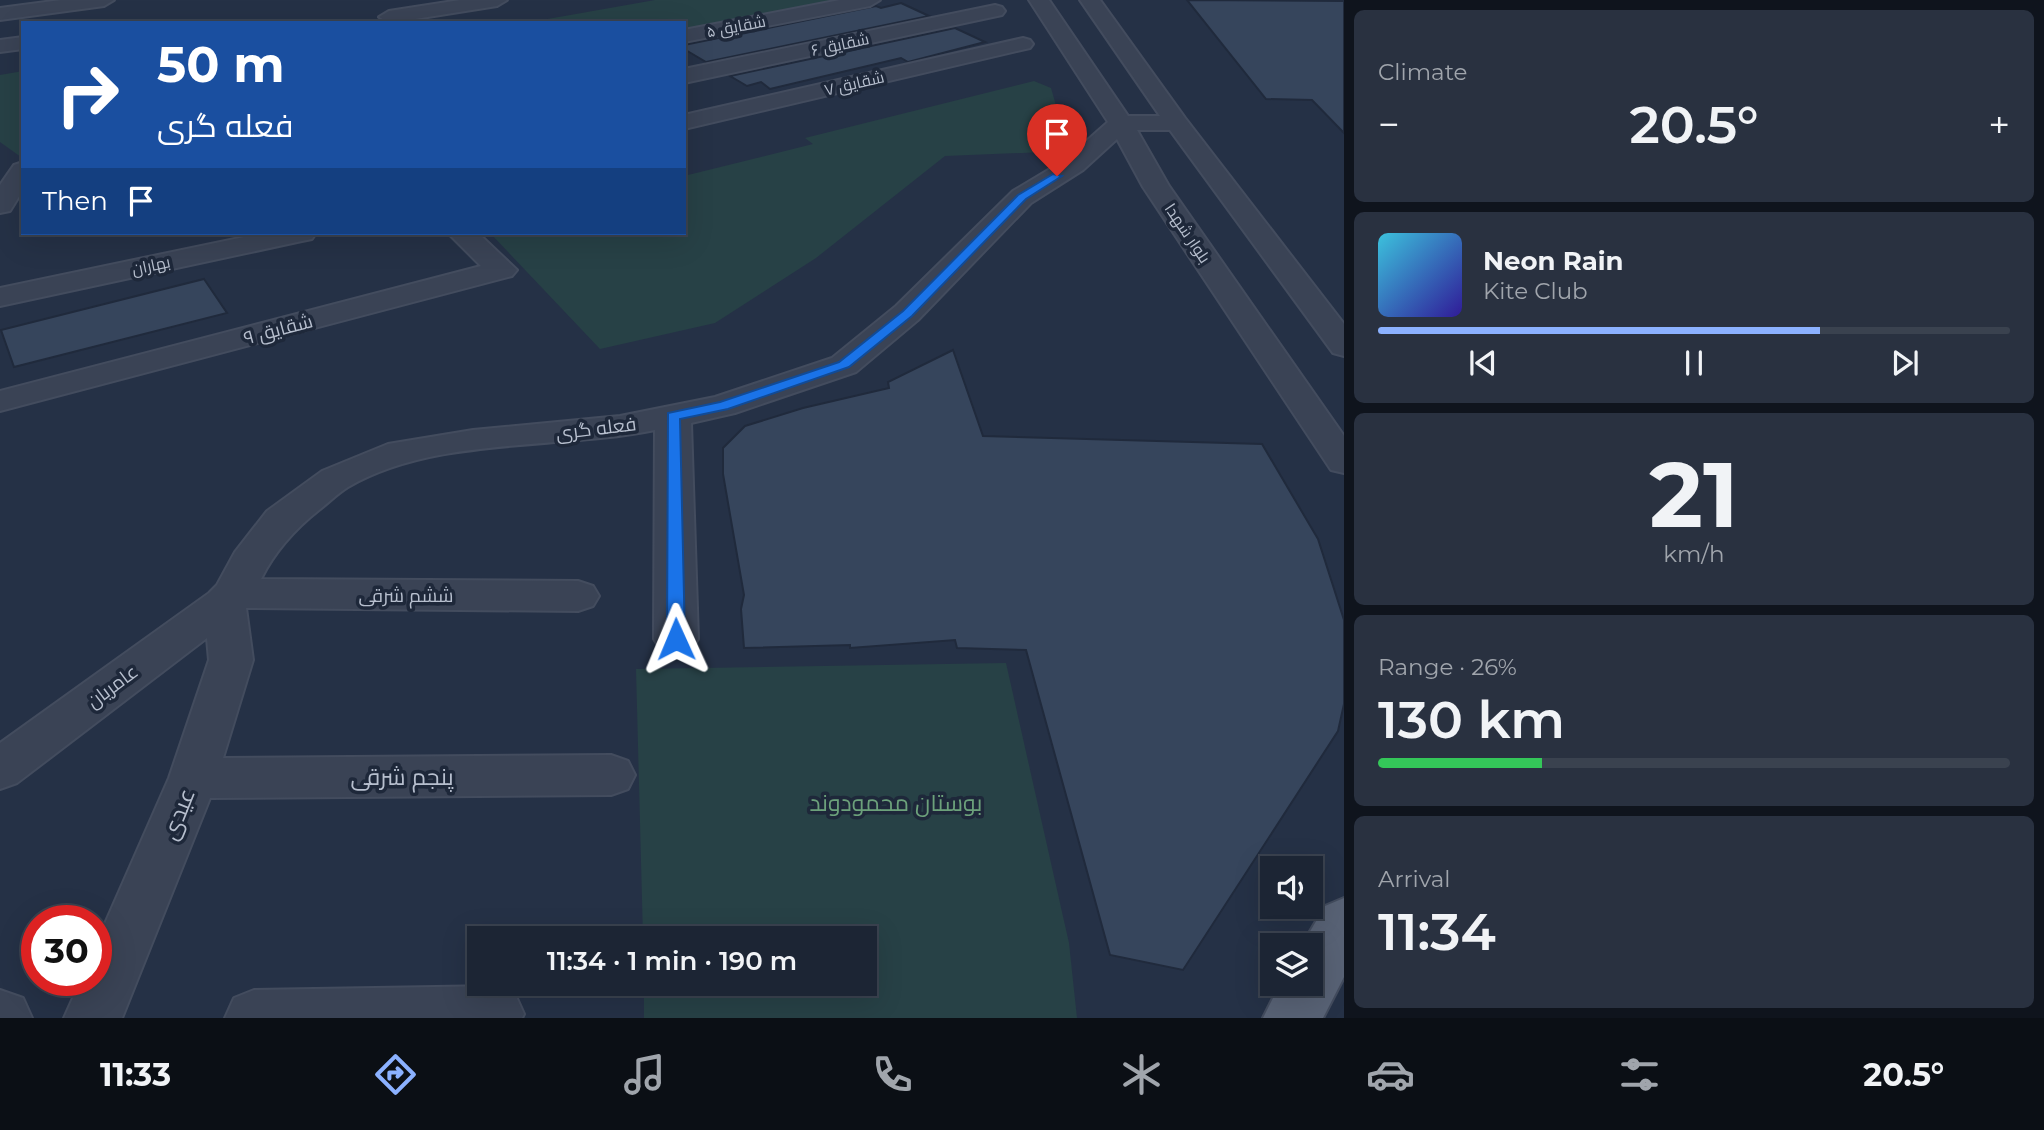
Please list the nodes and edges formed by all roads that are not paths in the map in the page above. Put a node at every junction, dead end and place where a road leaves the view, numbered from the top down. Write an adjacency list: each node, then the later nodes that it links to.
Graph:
1 (104, 0): 8 (street)
2 (376, 0): 9 (street)
3 (497, 0): 9 (street)
4 (870, 0): 10 (street, شقایق ۵)
5 (1039, 0): 16 (street, بلوار شهدا)
6 (1090, 0): 17 (street)
7 (995, 11): 14 (street, شقایق ۶)
8 (0, 15)
9 (391, 20)
10 (686, 36)
11 (21, 43): 13 (street)
12 (1023, 44): 15 (street, شقایق ۷)
13 (0, 46)
14 (686, 76)
15 (686, 122)
16 (1121, 123): 17 (street); 18 (street, فعله گری); 20 (street, بلوار شهدا)
17 (1177, 123): 25 (street)
18 (1099, 168): 20 (street); 27 (street, فعله گری)
19 (21, 173): 21 (street)
20 (1156, 187): 28 (street, بلوار شهدا)
21 (0, 205)
22 (293, 235): 24 (street, بهاران)
23 (464, 235): 26 (street, شقایق ۹)
24 (0, 297)
25 (1344, 346)
26 (0, 401)
27 (673, 416): 30 (street, فعله گری); 31 (street)
28 (1344, 462)
29 (578, 596): 30 (street, ششم شرقی)
30 (229, 598): 32 (street, عامریان); 34 (street, عیدی)
31 (676, 639)
32 (0, 769)
33 (611, 775): 34 (street, پنجم شرقی)
34 (192, 778): 39 (street, عیدی)
35 (1344, 923): 36 (main road)
36 (1323, 961)
37 (1304, 996): 41 (main road)
38 (495, 1014): 40 (street)
39 (93, 1018)
40 (254, 1018)
41 (1292, 1018)

